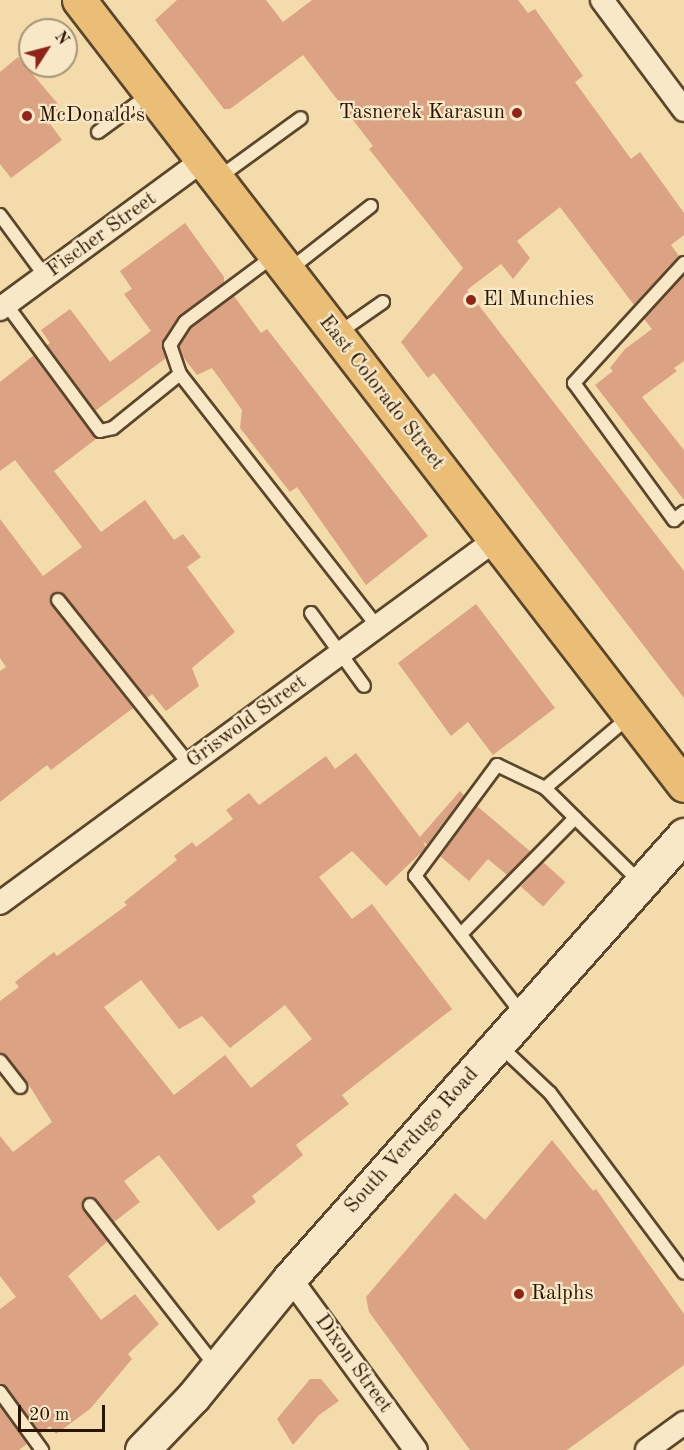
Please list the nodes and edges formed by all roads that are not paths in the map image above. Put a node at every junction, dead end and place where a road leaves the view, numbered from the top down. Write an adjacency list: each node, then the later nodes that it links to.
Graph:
1 (602, 0): 4 (street)
2 (88, 6): 3 (main road, East Colorado Street)
3 (151, 93): 6 (lane); 7 (main road, East Colorado Street)
4 (684, 110)
5 (301, 118): 7 (lane)
6 (98, 132)
7 (210, 170): 10 (main road, East Colorado Street); 12 (street, Fischer Street)
8 (371, 206): 10 (lane)
9 (0, 215): 12 (lane)
10 (282, 263): 15 (main road, East Colorado Street); 16 (lane)
11 (684, 263): 17 (lane)
12 (45, 276): 14 (street, Fischer Street)
13 (383, 302): 15 (lane)
14 (3, 306): 16 (lane)
15 (337, 334): 18 (main road, East Colorado Street)
16 (180, 374): 21 (lane)
17 (684, 512)
18 (495, 540): 21 (street, Griswold Street); 24 (main road, East Colorado Street)
19 (58, 600): 25 (lane)
20 (311, 613): 22 (lane)
21 (377, 626): 22 (street, Griswold Street)
22 (341, 653): 23 (lane); 25 (street, Griswold Street)
23 (364, 686)
24 (631, 716): 26 (main road, East Colorado Street); 27 (lane)
25 (189, 764): 31 (street, Griswold Street)
26 (684, 785)
27 (545, 788): 28 (lane); 32 (lane)
28 (575, 818): 30 (lane); 32 (lane)
29 (684, 834): 30 (main road, South Verdugo Road)
30 (641, 884): 33 (main road, South Verdugo Road)
31 (0, 903)
32 (460, 934): 33 (lane)
33 (524, 1016): 34 (main road, South Verdugo Road)
34 (498, 1044): 38 (lane); 39 (main road, South Verdugo Road)
35 (0, 1061): 36 (lane)
36 (20, 1087)
37 (90, 1205): 40 (lane)
38 (684, 1274)
39 (290, 1278): 40 (main road, South Verdugo Road); 45 (street, Dixon Street)
40 (217, 1368): 44 (main road, South Verdugo Road)
41 (0, 1392): 43 (lane)
42 (684, 1423): 46 (street)
43 (42, 1450)
44 (142, 1450)
45 (416, 1450)
46 (647, 1450)

